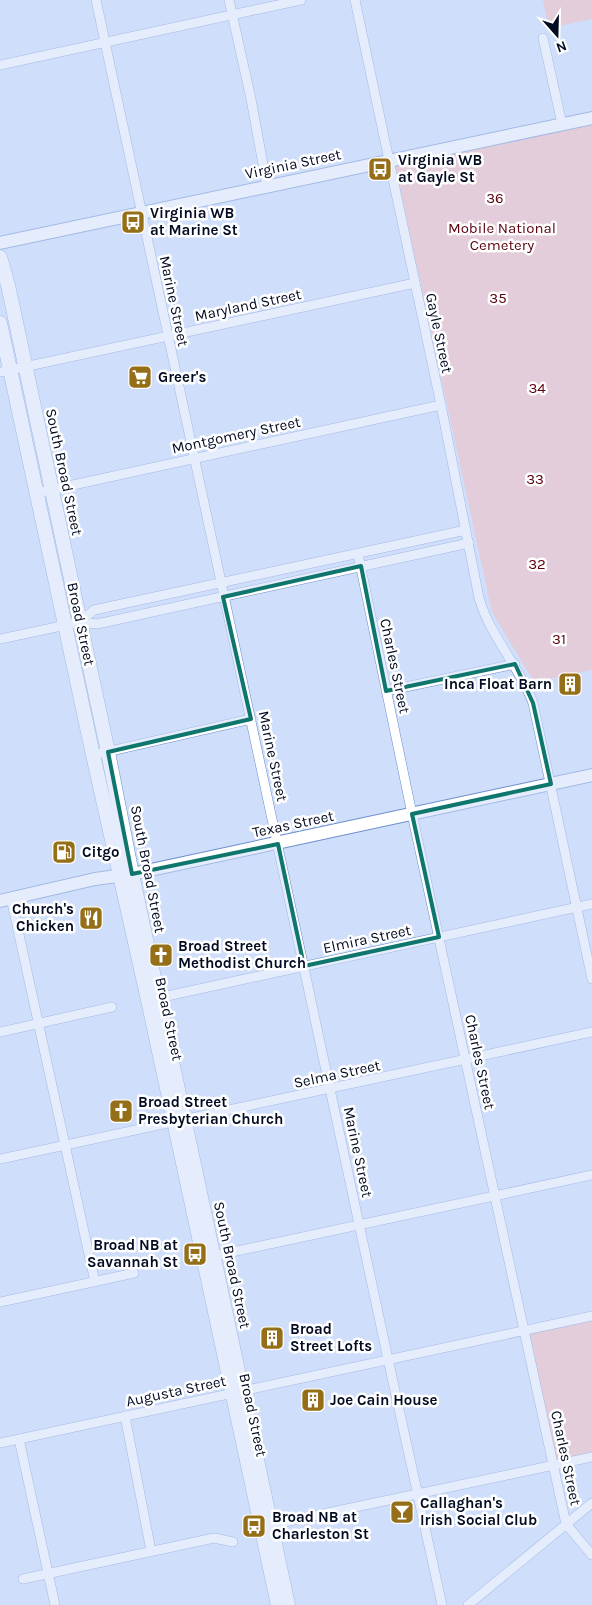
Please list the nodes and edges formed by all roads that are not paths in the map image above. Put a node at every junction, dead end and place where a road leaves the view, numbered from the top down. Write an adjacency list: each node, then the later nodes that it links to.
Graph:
1 (96, 0): 7 (street, Marine Street)
2 (229, 0): 5 (street)
3 (302, 0): 5 (street)
4 (355, 0): 11 (street, Gayle Street)
5 (232, 15): 7 (street); 12 (street)
6 (543, 38): 10 (street)
7 (105, 42): 8 (street); 13 (street, Marine Street)
8 (0, 65)
9 (592, 118): 10 (street, Virginia Street)
10 (562, 124): 11 (street, Virginia Street)
11 (389, 160): 12 (street, Virginia Street); 16 (street, Gayle Street)
12 (267, 186): 13 (street, Virginia Street)
13 (142, 214): 14 (street, Virginia Street); 18 (street, Marine Street)
14 (0, 243)
15 (0, 257): 19 (main road, South Broad Street)
16 (414, 283): 18 (street, Maryland Street); 21 (street, Gayle Street)
17 (0, 323): 20 (main road, Broad Street)
18 (168, 337): 19 (street, Maryland Street); 22 (street, Marine Street)
19 (25, 366): 20 (street, Maryland Street); 23 (main road, South Broad Street)
20 (5, 371): 24 (main road, Broad Street)
21 (441, 405): 22 (street, Montgomery Street); 25 (street, Gayle Street)
22 (194, 458): 23 (street, Montgomery Street); 29 (street, Marine Street)
23 (51, 489): 24 (street, Montgomery Street); 31 (main road, South Broad Street)
24 (36, 493): 32 (main road, Broad Street)
25 (466, 530): 26 (street, Gayle Street); 27 (street)
26 (469, 542): 28 (street); 34 (street, Gayle Street)
27 (358, 554): 28 (street, Charles Street); 29 (street)
28 (360, 566): 30 (street); 35 (street, Charles Street)
29 (220, 584): 30 (street, Marine Street); 31 (street)
30 (223, 597): 31 (street); 38 (street, Marine Street)
31 (80, 622): 32 (street); 36 (main road, South Broad Street)
32 (64, 625): 33 (street); 37 (main road, Broad Street)
33 (0, 639)
34 (515, 664): 35 (street); 42 (street, Gayle Street)
35 (386, 690): 43 (street, Charles Street)
36 (96, 698): 37 (street); 39 (main road, South Broad Street)
37 (81, 701): 40 (main road, Broad Street)
38 (251, 720): 39 (street); 44 (street, Marine Street)
39 (108, 752): 40 (street); 45 (main road, South Broad Street)
40 (93, 755): 45 (main road, Broad Street)
41 (592, 775): 42 (street, Texas Street)
42 (551, 784): 43 (street, Texas Street); 48 (street, Gayle Street)
43 (412, 814): 44 (street, Texas Street); 49 (street, Charles Street)
44 (278, 844): 45 (street, Texas Street); 50 (street, Marine Street)
45 (127, 875): 46 (street, Texas Street); 52 (main road, Broad Street)
46 (5, 900): 54 (street)
47 (592, 904): 48 (street, Elmira Street)
48 (577, 907): 49 (street, Elmira Street); 51 (street, Gayle Street)
49 (439, 937): 50 (street, Elmira Street); 57 (street, Charles Street)
50 (304, 966): 52 (street, Elmira Street); 58 (street, Marine Street)
51 (592, 979)
52 (153, 999): 59 (main road, Broad Street)
53 (112, 1007): 54 (street)
54 (37, 1024): 55 (street); 60 (street)
55 (0, 1032)
56 (592, 1032): 57 (street, Selma Street)
57 (466, 1060): 58 (street, Selma Street); 63 (street, Charles Street)
58 (330, 1089): 59 (street, Selma Street); 64 (street, Marine Street)
59 (179, 1121): 60 (street, Selma Street); 65 (main road, Broad Street)
60 (64, 1146): 61 (street, Selma Street); 67 (street)
61 (0, 1159)
62 (592, 1175): 63 (street)
63 (496, 1196): 64 (street); 70 (street, Charles Street)
64 (359, 1225): 65 (street); 71 (street, Marine Street)
65 (209, 1257): 72 (main road, Broad Street)
66 (134, 1273): 67 (street)
67 (95, 1282): 68 (street)
68 (0, 1302)
69 (592, 1316): 70 (street, Augusta Street)
70 (525, 1330): 71 (street, Augusta Street); 77 (street, Charles Street)
71 (388, 1359): 72 (street, Augusta Street); 78 (street, Marine Street)
72 (237, 1392): 73 (street, Augusta Street); 81 (main road, Broad Street)
73 (125, 1416): 74 (street, Augusta Street); 83 (street)
74 (19, 1439): 75 (street, Augusta Street); 85 (street)
75 (0, 1444)
76 (592, 1457): 77 (street)
77 (554, 1465): 78 (street); 80 (street, Charles Street)
78 (417, 1493): 81 (street); 90 (street, Marine Street)
79 (592, 1503): 80 (street)
80 (566, 1524): 84 (street, Charles Street); 91 (street)
81 (266, 1526): 88 (main road, Broad Street); 89 (main road)
82 (233, 1542): 83 (street)
83 (151, 1551): 85 (street)
84 (592, 1555)
85 (48, 1573): 86 (street); 87 (street)
86 (23, 1578)
87 (55, 1605)
88 (278, 1605)
89 (288, 1605)
90 (442, 1605)
91 (468, 1605)

